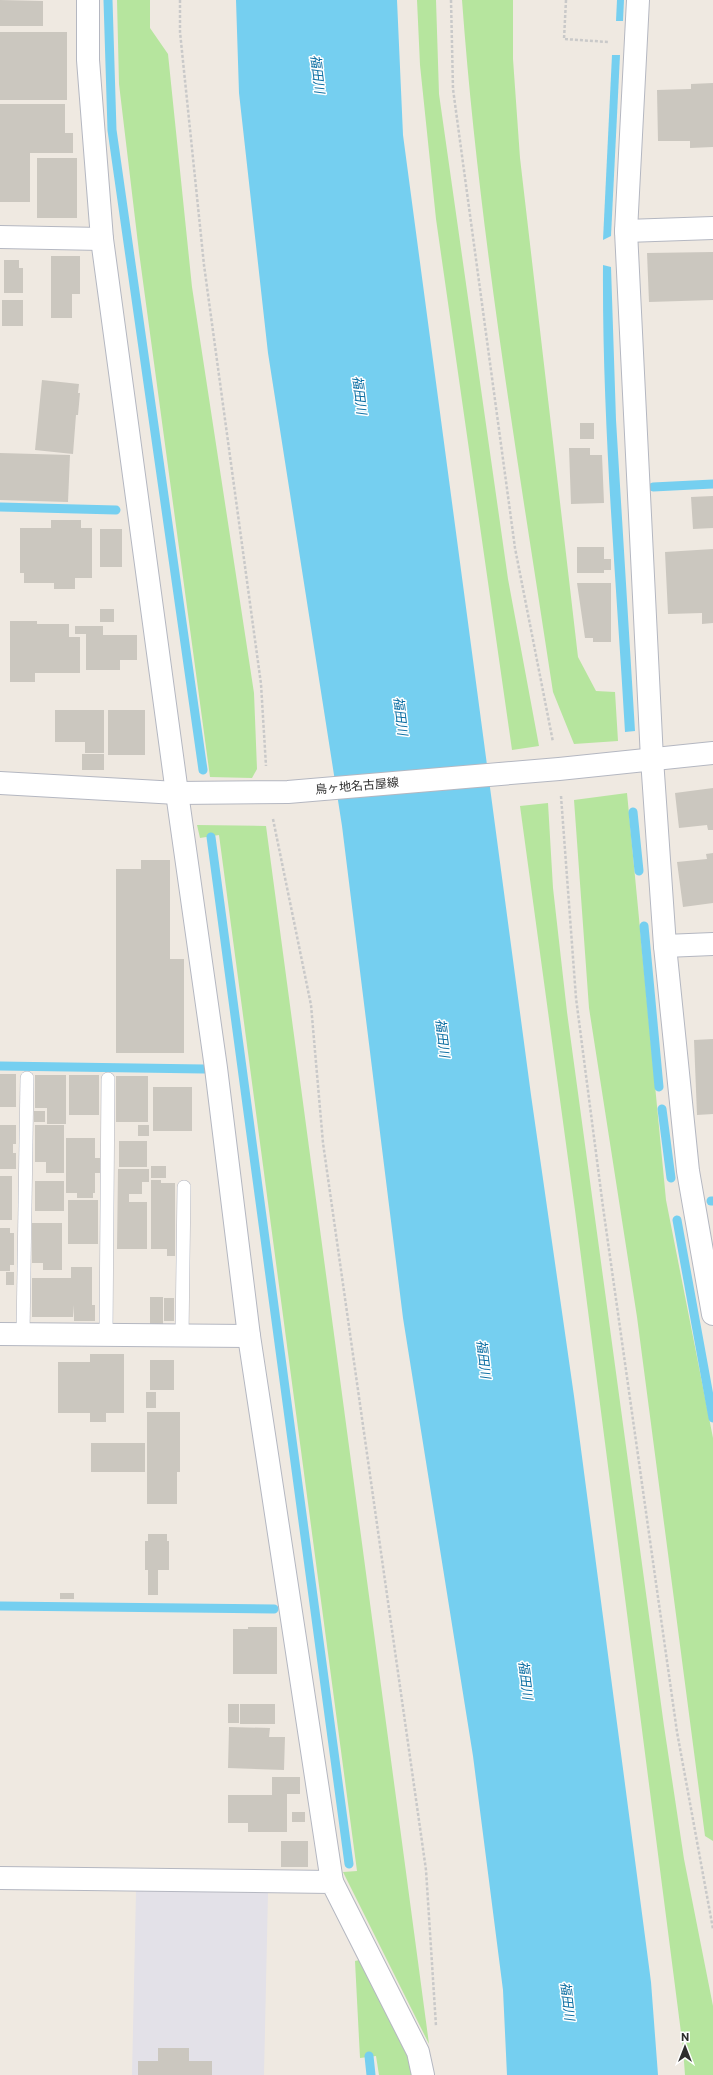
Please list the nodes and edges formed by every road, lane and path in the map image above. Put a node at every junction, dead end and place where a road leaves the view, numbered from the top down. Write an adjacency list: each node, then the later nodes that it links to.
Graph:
1 (88, 0): 10 (street)
2 (180, 0): 15 (path)
3 (451, 0): 13 (path)
4 (566, 0): 6 (path)
5 (638, 0): 6 (street)
6 (636, 43): 8 (street)
7 (713, 228): 8 (street)
8 (626, 231): 12 (street)
9 (0, 236): 10 (street)
10 (102, 238): 16 (street)
11 (713, 753): 12 (street, 鳥ヶ地名古屋線)
12 (652, 759): 13 (street, 鳥ヶ地名古屋線); 18 (street)
13 (550, 769): 15 (street, 鳥ヶ地名古屋線); 30 (path)
14 (0, 783): 16 (street, 鳥ヶ地名古屋線)
15 (278, 792): 16 (street, 鳥ヶ地名古屋線); 31 (path)
16 (176, 793): 27 (street)
17 (713, 944): 18 (street)
18 (664, 946): 22 (street)
19 (27, 1078): 24 (lane)
20 (108, 1079): 25 (lane)
21 (184, 1187): 26 (lane)
22 (713, 1314)
23 (0, 1334): 24 (street)
24 (23, 1334): 25 (street)
25 (106, 1335): 26 (street)
26 (182, 1336): 27 (street)
27 (249, 1336): 29 (street)
28 (0, 1878): 29 (street)
29 (332, 1882): 32 (street)
30 (713, 1929)
31 (437, 2031)
32 (423, 2075)

